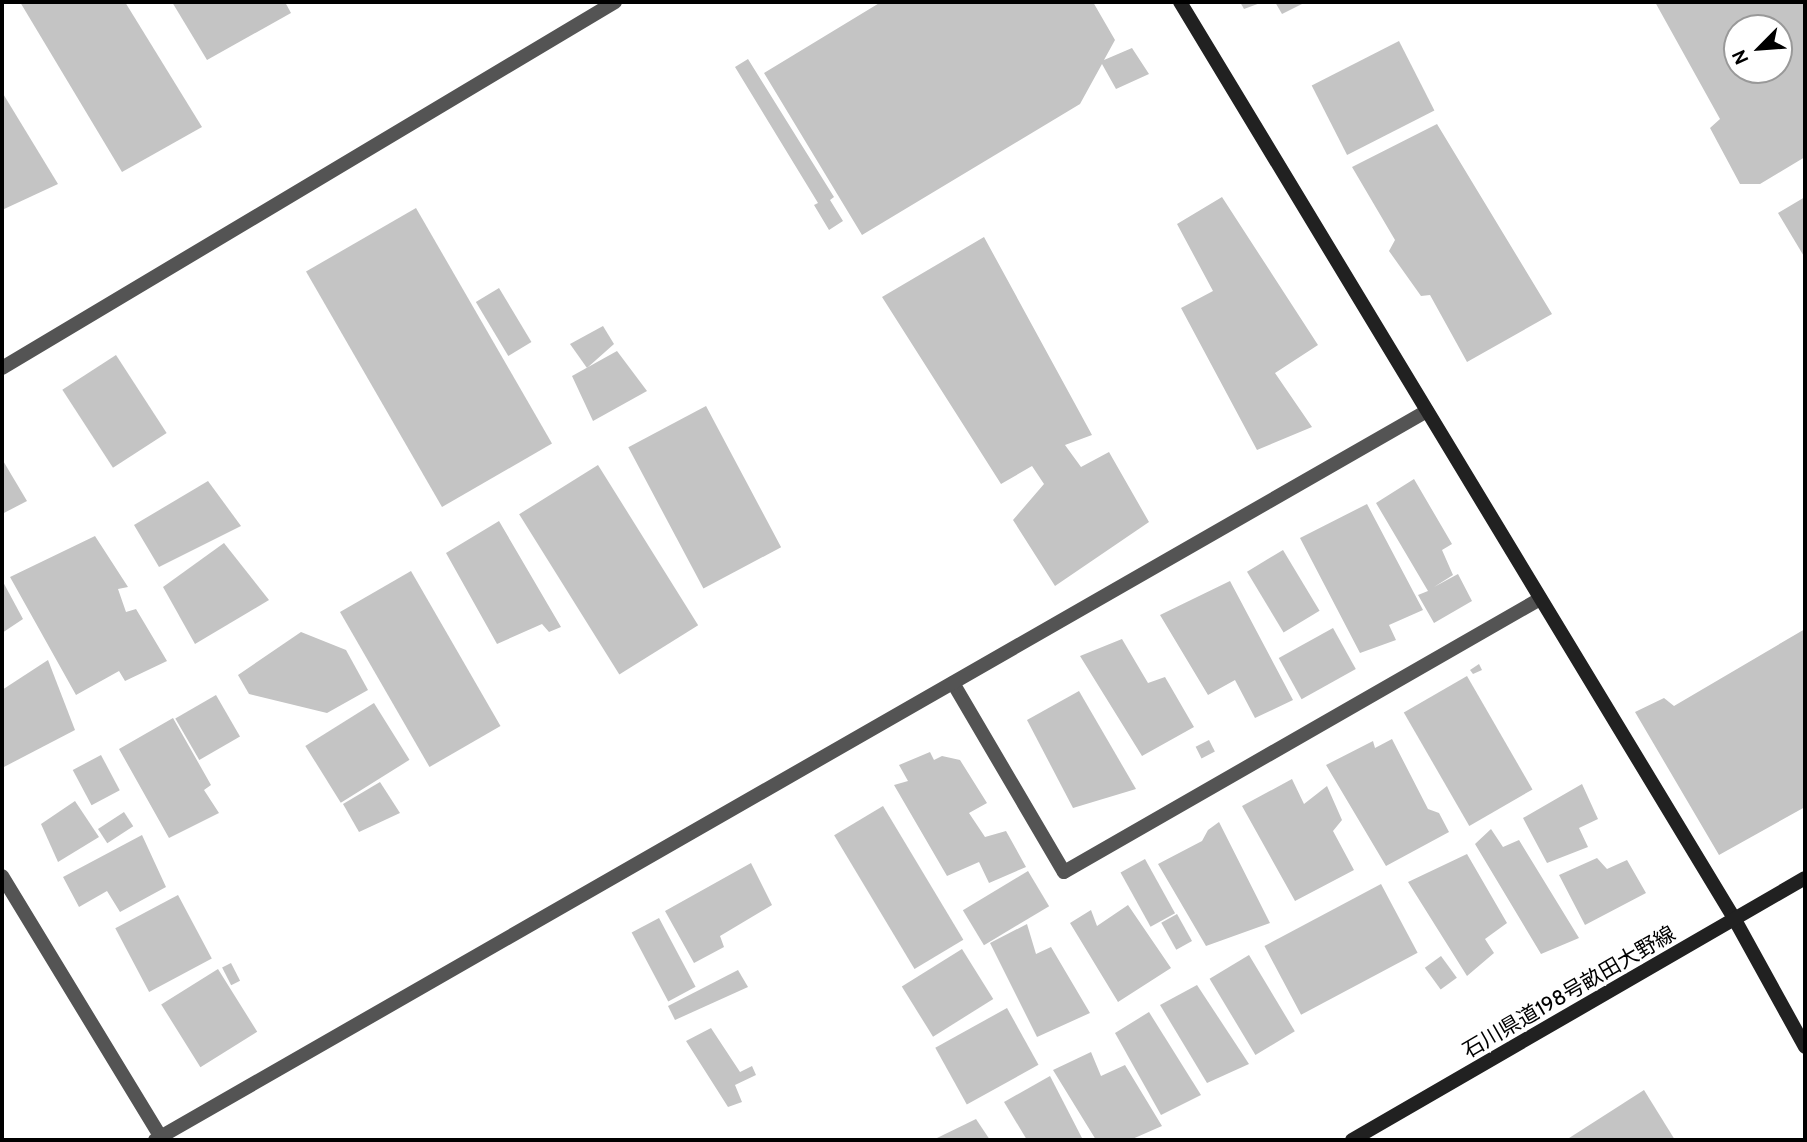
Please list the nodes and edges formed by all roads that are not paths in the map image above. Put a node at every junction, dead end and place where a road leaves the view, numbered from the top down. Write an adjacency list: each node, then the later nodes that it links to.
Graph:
1 (615, 2): 3 (street)
2 (1180, 2): 4 (street)
3 (2, 368)
4 (1427, 411): 5 (street); 6 (street)
5 (1540, 599): 6 (street); 9 (street)
6 (953, 683): 11 (street)
7 (2, 876): 11 (street)
8 (1805, 878): 9 (street, 石川県道198号畝田大野線)
9 (1735, 920): 10 (street); 12 (street, 石川県道198号畝田大野線)
10 (1805, 1047)
11 (158, 1139)
12 (1352, 1140)

